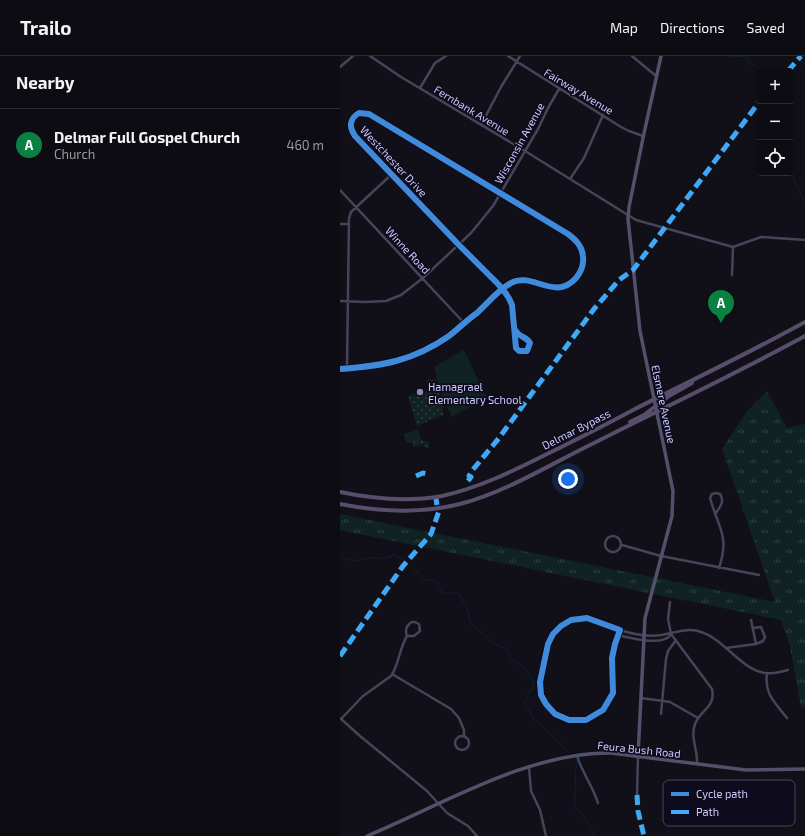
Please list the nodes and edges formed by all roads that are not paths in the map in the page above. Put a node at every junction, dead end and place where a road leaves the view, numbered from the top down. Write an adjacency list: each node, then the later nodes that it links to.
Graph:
1 (353, 56): 9 (street)
2 (370, 56): 11 (street, Fernbank Avenue)
3 (446, 56): 11 (street)
4 (508, 56): 8 (street, Fairway Avenue)
5 (520, 56): 8 (street)
6 (632, 56): 10 (street)
7 (661, 56): 10 (main road, Elsmere Avenue)
8 (517, 62): 12 (street, Fairway Avenue); 14 (street)
9 (340, 67)
10 (656, 76): 15 (main road, Elsmere Avenue)
11 (420, 88): 14 (street, Fernbank Avenue)
12 (559, 89): 13 (street, Fairway Avenue); 16 (street, Wisconsin Avenue)
13 (603, 115): 15 (street, Fairway Avenue); 18 (street)
14 (481, 125): 16 (street, Fernbank Avenue)
15 (643, 136): 22 (main road, Elsmere Avenue)
16 (525, 151): 18 (street, Fernbank Avenue); 20 (street, Wisconsin Avenue)
17 (392, 174): 20 (street, Westchester Drive); 21 (street); 26 (street, Westchester Drive)
18 (570, 179): 22 (street, Fernbank Avenue)
19 (340, 190): 21 (street, Winne Road)
20 (500, 193): 26 (street, Wisconsin Avenue); 30 (street)
21 (357, 208): 24 (street); 29 (street, Winne Road)
22 (628, 215): 27 (street, Fernbank Avenue); 40 (main road, Elsmere Avenue)
23 (340, 224): 24 (street)
24 (348, 224): 32 (street)
25 (805, 240): 27 (street)
26 (458, 245): 29 (street, Wisconsin Avenue); 30 (street, Westchester Drive)
27 (733, 247): 28 (street)
28 (732, 275)
29 (423, 278): 32 (street, Wisconsin Avenue); 34 (street, Winne Road)
30 (502, 289): 34 (street); 35 (street, Westchester Drive)
31 (340, 301): 32 (street, Wisconsin Avenue)
32 (348, 301): 38 (street)
33 (805, 322): 39 (main road, Delmar Bypass)
34 (464, 323): 38 (street)
35 (516, 331): 35 (street, Westchester Drive)
36 (805, 336): 42 (main road, Delmar Bypass)
37 (340, 368): 38 (street)
38 (347, 368)
39 (710, 372): 40 (main road, Delmar Bypass); 41 (main road)
40 (654, 400): 41 (main road, Elsmere Avenue); 44 (main road, Delmar Bypass)
41 (655, 406): 42 (main road, Elsmere Avenue); 43 (main road)
42 (656, 412): 43 (main road, Delmar Bypass); 48 (main road, Elsmere Avenue)
43 (596, 442): 45 (main road, Delmar Bypass)
44 (340, 492)
45 (340, 504)
46 (715, 514): 46 (street); 49 (street)
47 (622, 545): 47 (street); 48 (street)
48 (661, 556): 49 (street); 57 (main road, Elsmere Avenue)
49 (719, 568): 50 (street)
50 (759, 575)
51 (670, 602): 55 (street)
52 (751, 620): 53 (street)
53 (752, 628): 61 (street); 61 (street)
54 (620, 630): 56 (street); 56 (street); 57 (street)
55 (671, 634): 57 (street); 59 (street); 60 (street); 62 (street)
56 (618, 635): 59 (street)
57 (643, 635): 59 (main road, Elsmere Avenue)
58 (406, 636): 58 (street); 65 (street)
59 (643, 640): 66 (main road, Elsmere Avenue)
60 (676, 640): 67 (street); 70 (street)
61 (756, 644): 62 (street)
62 (726, 648): 64 (street)
63 (788, 670): 64 (street)
64 (767, 673): 71 (street)
65 (392, 674): 69 (street); 72 (street)
66 (640, 698): 67 (street); 74 (main road, Elsmere Avenue)
67 (661, 700): 68 (street); 70 (street)
68 (661, 714)
69 (341, 718): 80 (street)
70 (698, 718): 75 (street)
71 (787, 718)
72 (464, 736): 72 (street)
73 (577, 756): 74 (main road, Feura Bush Road); 76 (main road, Feura Bush Road); 79 (street)
74 (638, 756): 75 (main road, Feura Bush Road); 78 (street)
75 (696, 764): 77 (main road, Feura Bush Road)
76 (529, 767): 80 (main road, Feura Bush Road); 83 (street)
77 (805, 769)
78 (637, 795)
79 (598, 803)
80 (439, 804): 81 (main road, Feura Bush Road); 82 (street)
81 (367, 836)
82 (478, 836)
83 (546, 836)

